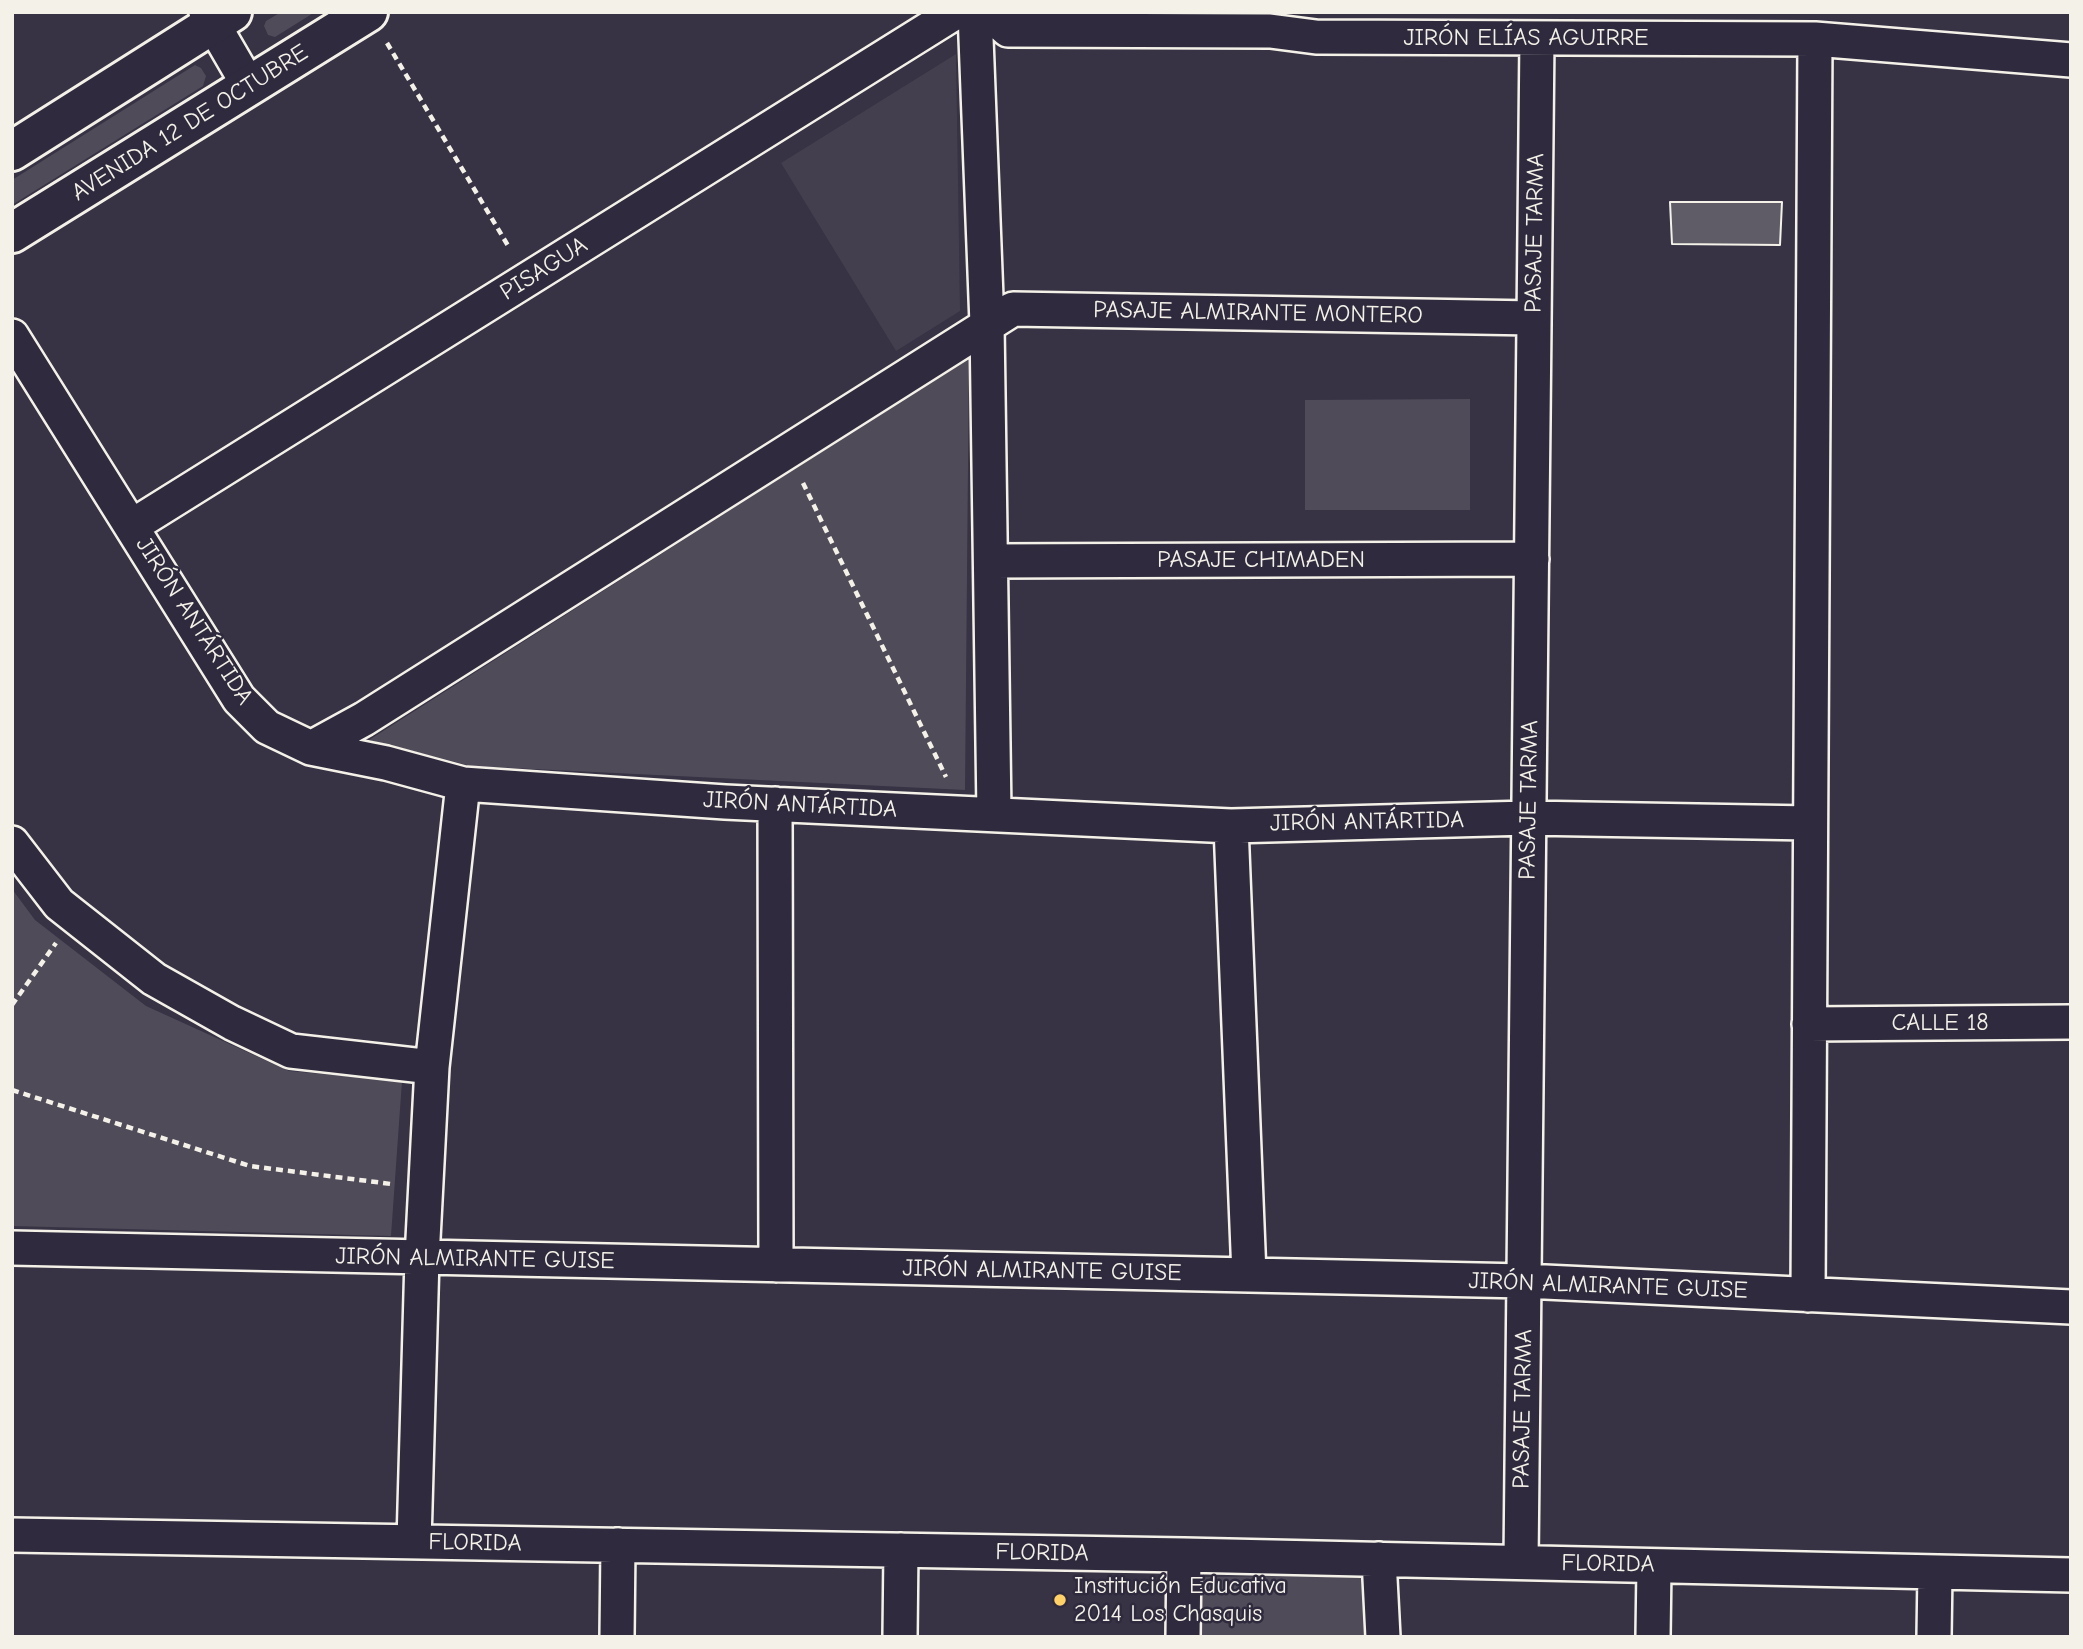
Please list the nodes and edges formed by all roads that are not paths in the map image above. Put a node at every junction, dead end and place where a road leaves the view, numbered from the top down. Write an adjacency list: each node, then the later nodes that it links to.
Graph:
1 (956, 12): 18 (street, PISAGUA)
2 (975, 12): 16 (street)
3 (988, 12): 8 (street, JIRÓN ELÍAS AGUIRRE)
4 (1239, 12): 8 (street)
5 (217, 16): 12 (street); 13 (main road)
6 (376, 26): 12 (main road, AVENIDA 12 DE OCTUBRE)
7 (1760, 26): 9 (street, JIRÓN ELÍAS AGUIRRE); 10 (street, JIRÓN ELÍAS AGUIRRE)
8 (1270, 31): 9 (street, JIRÓN ELÍAS AGUIRRE)
9 (1537, 38): 15 (street, PASAJE TARMA)
10 (1815, 39): 11 (street, JIRÓN ELÍAS AGUIRRE); 26 (street)
11 (2071, 60)
12 (250, 86): 14 (main road, AVENIDA 12 DE OCTUBRE)
13 (12, 151)
14 (12, 233)
15 (1534, 318): 16 (street, PASAJE ALMIRANTE MONTERO); 19 (street, PASAJE TARMA)
16 (987, 324): 20 (street); 21 (street, PASAJE ALMIRANTE MONTERO)
17 (12, 336): 18 (street, JIRÓN ANTÁRTIDA)
18 (132, 526): 21 (street, JIRÓN ANTÁRTIDA)
19 (1532, 559): 20 (street, PASAJE CHIMADEN); 25 (street, PASAJE TARMA)
20 (991, 561): 24 (street)
21 (311, 748): 22 (street, JIRÓN ANTÁRTIDA)
22 (463, 783): 23 (street, JIRÓN ANTÁRTIDA); 31 (street)
23 (775, 804): 24 (street, JIRÓN ANTÁRTIDA); 34 (street)
24 (978, 813): 27 (street, JIRÓN ANTÁRTIDA)
25 (1528, 818): 26 (street, JIRÓN ANTÁRTIDA); 27 (street, JIRÓN ANTÁRTIDA); 36 (street, PASAJE TARMA)
26 (1810, 823): 30 (street)
27 (1231, 826): 35 (street)
28 (12, 843): 31 (street)
29 (2071, 1022): 30 (street, CALLE 18)
30 (1809, 1024): 37 (street)
31 (432, 1067): 33 (street)
32 (12, 1248): 33 (street, JIRÓN ALMIRANTE GUISE)
33 (422, 1258): 34 (street, JIRÓN ALMIRANTE GUISE); 40 (street)
34 (776, 1265): 35 (street, JIRÓN ALMIRANTE GUISE)
35 (1249, 1275): 36 (street, JIRÓN ALMIRANTE GUISE)
36 (1524, 1281): 37 (street, JIRÓN ALMIRANTE GUISE); 45 (street, PASAJE TARMA)
37 (1808, 1295): 38 (street, JIRÓN ALMIRANTE GUISE)
38 (2071, 1307)
39 (12, 1535): 40 (street, FLORIDA)
40 (414, 1542): 41 (street, FLORIDA)
41 (618, 1545): 42 (street, FLORIDA); 49 (street)
42 (901, 1550): 43 (street, FLORIDA); 50 (street)
43 (1184, 1555): 44 (street, FLORIDA); 51 (street)
44 (1380, 1559): 45 (street, FLORIDA); 52 (street)
45 (1521, 1562): 46 (street, FLORIDA)
46 (1654, 1566): 47 (street, FLORIDA); 53 (street)
47 (1935, 1572): 48 (street, FLORIDA); 54 (street)
48 (2071, 1574)
49 (617, 1637)
50 (900, 1637)
51 (1183, 1637)
52 (1383, 1637)
53 (1653, 1637)
54 (1934, 1637)

